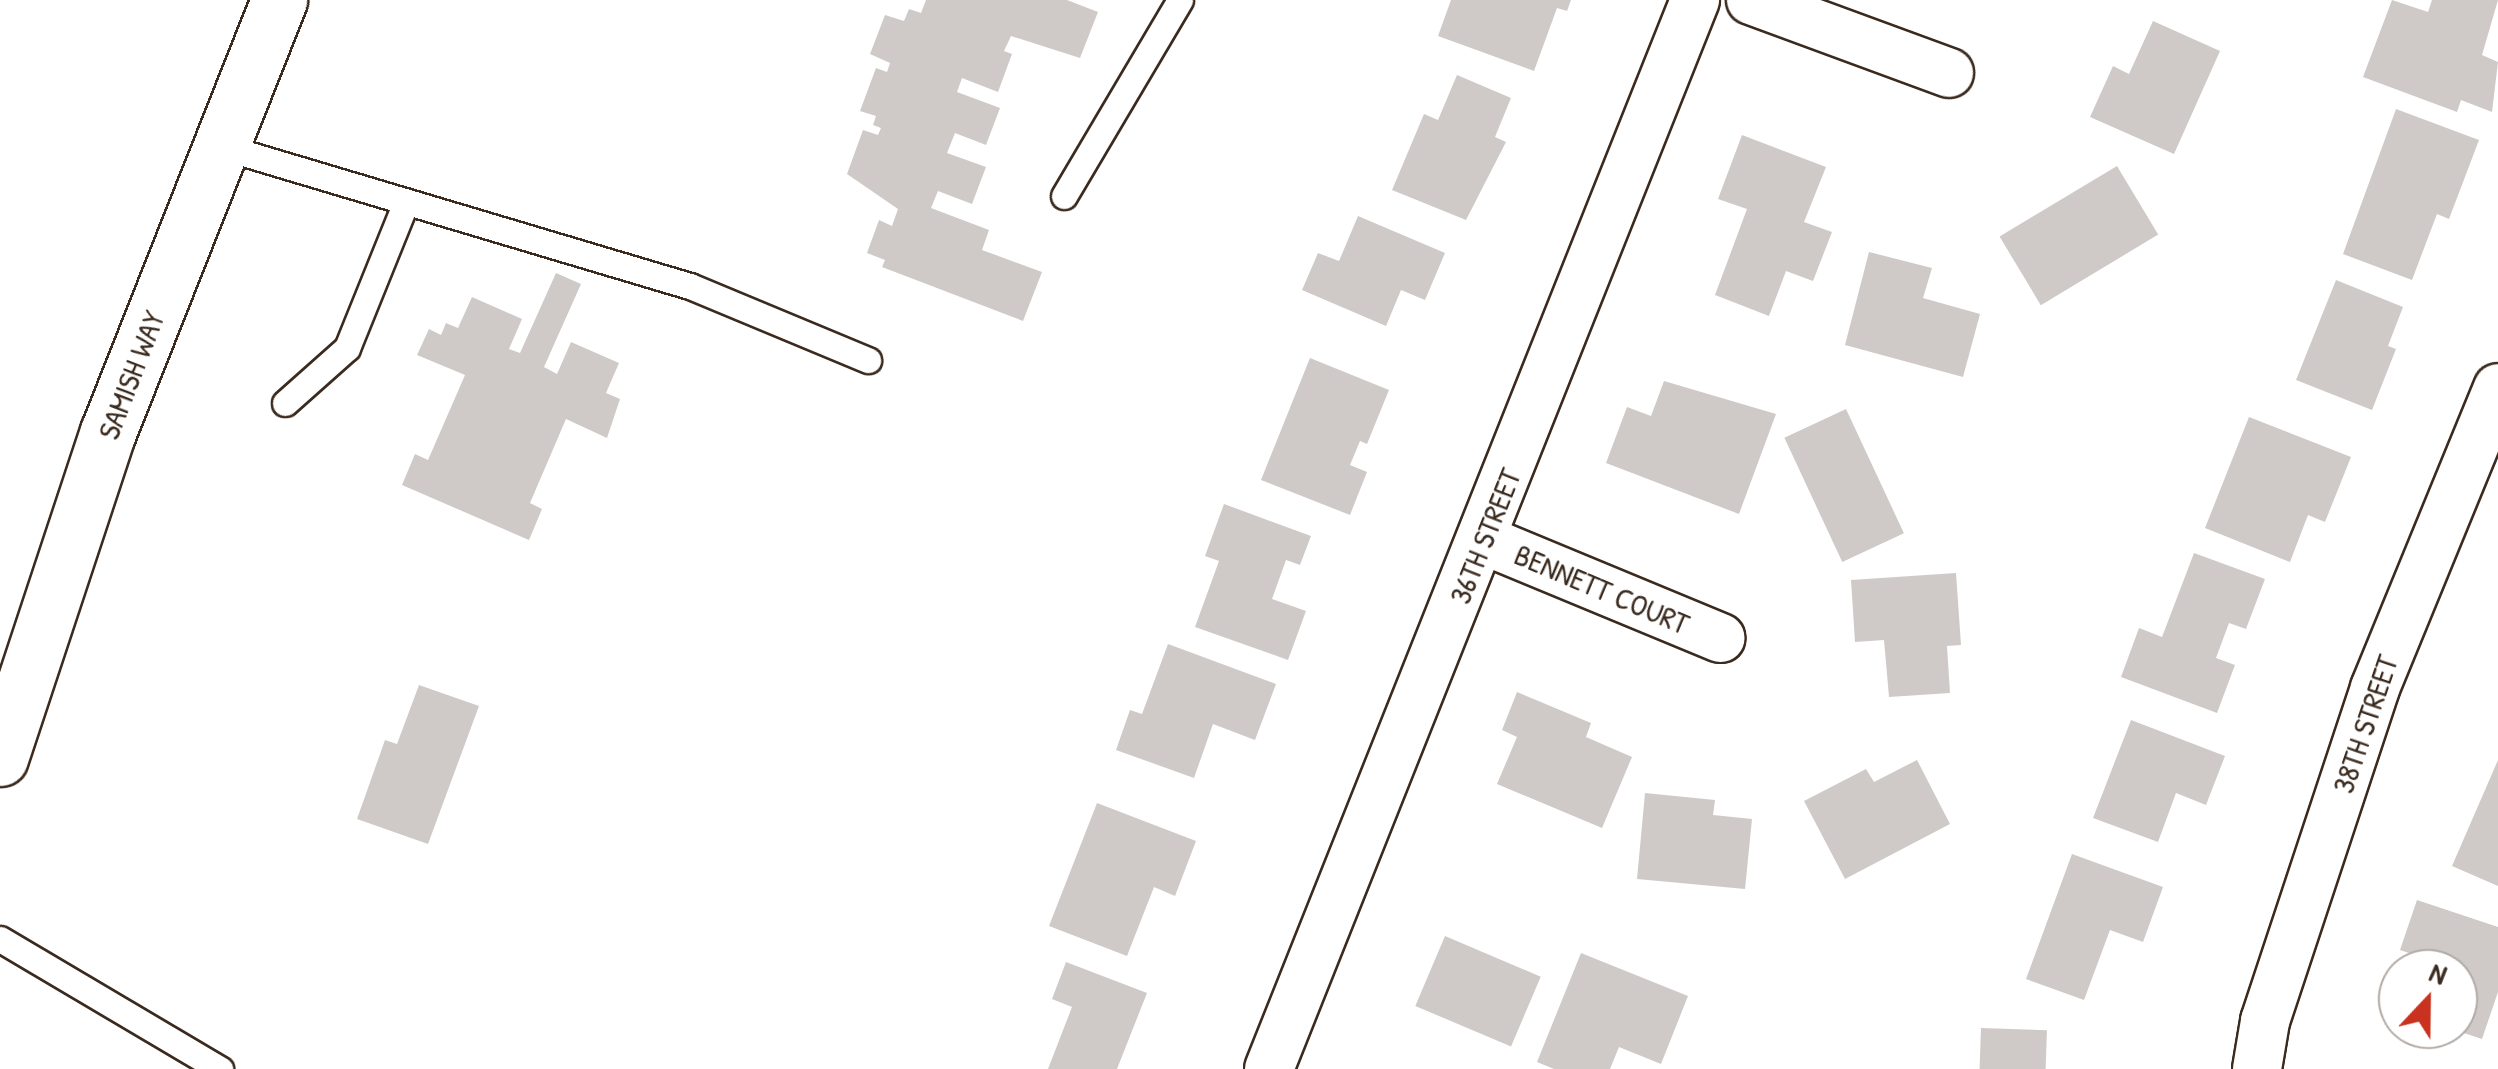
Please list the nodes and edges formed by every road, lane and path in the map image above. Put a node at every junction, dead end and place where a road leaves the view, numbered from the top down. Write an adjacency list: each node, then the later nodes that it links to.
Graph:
1 (280, 0): 6 (main road, SAMISH WAY)
2 (1180, 0): 7 (lane)
3 (1696, 0): 13 (street, 36TH STREET)
4 (1751, 0): 5 (street)
5 (1949, 72)
6 (220, 146): 8 (lane); 15 (main road, SAMISH WAY)
7 (1064, 196)
8 (406, 202): 9 (lane); 11 (lane)
9 (868, 360)
10 (2498, 388): 12 (street, 38TH STREET)
11 (285, 402)
12 (2485, 460): 19 (street, 38TH STREET)
13 (1484, 540): 14 (street, BENNETT COURT); 18 (street, 36TH STREET)
14 (1721, 638)
15 (0, 758)
16 (0, 939): 17 (lane)
17 (220, 1069)
18 (1269, 1069)
19 (2257, 1069)

